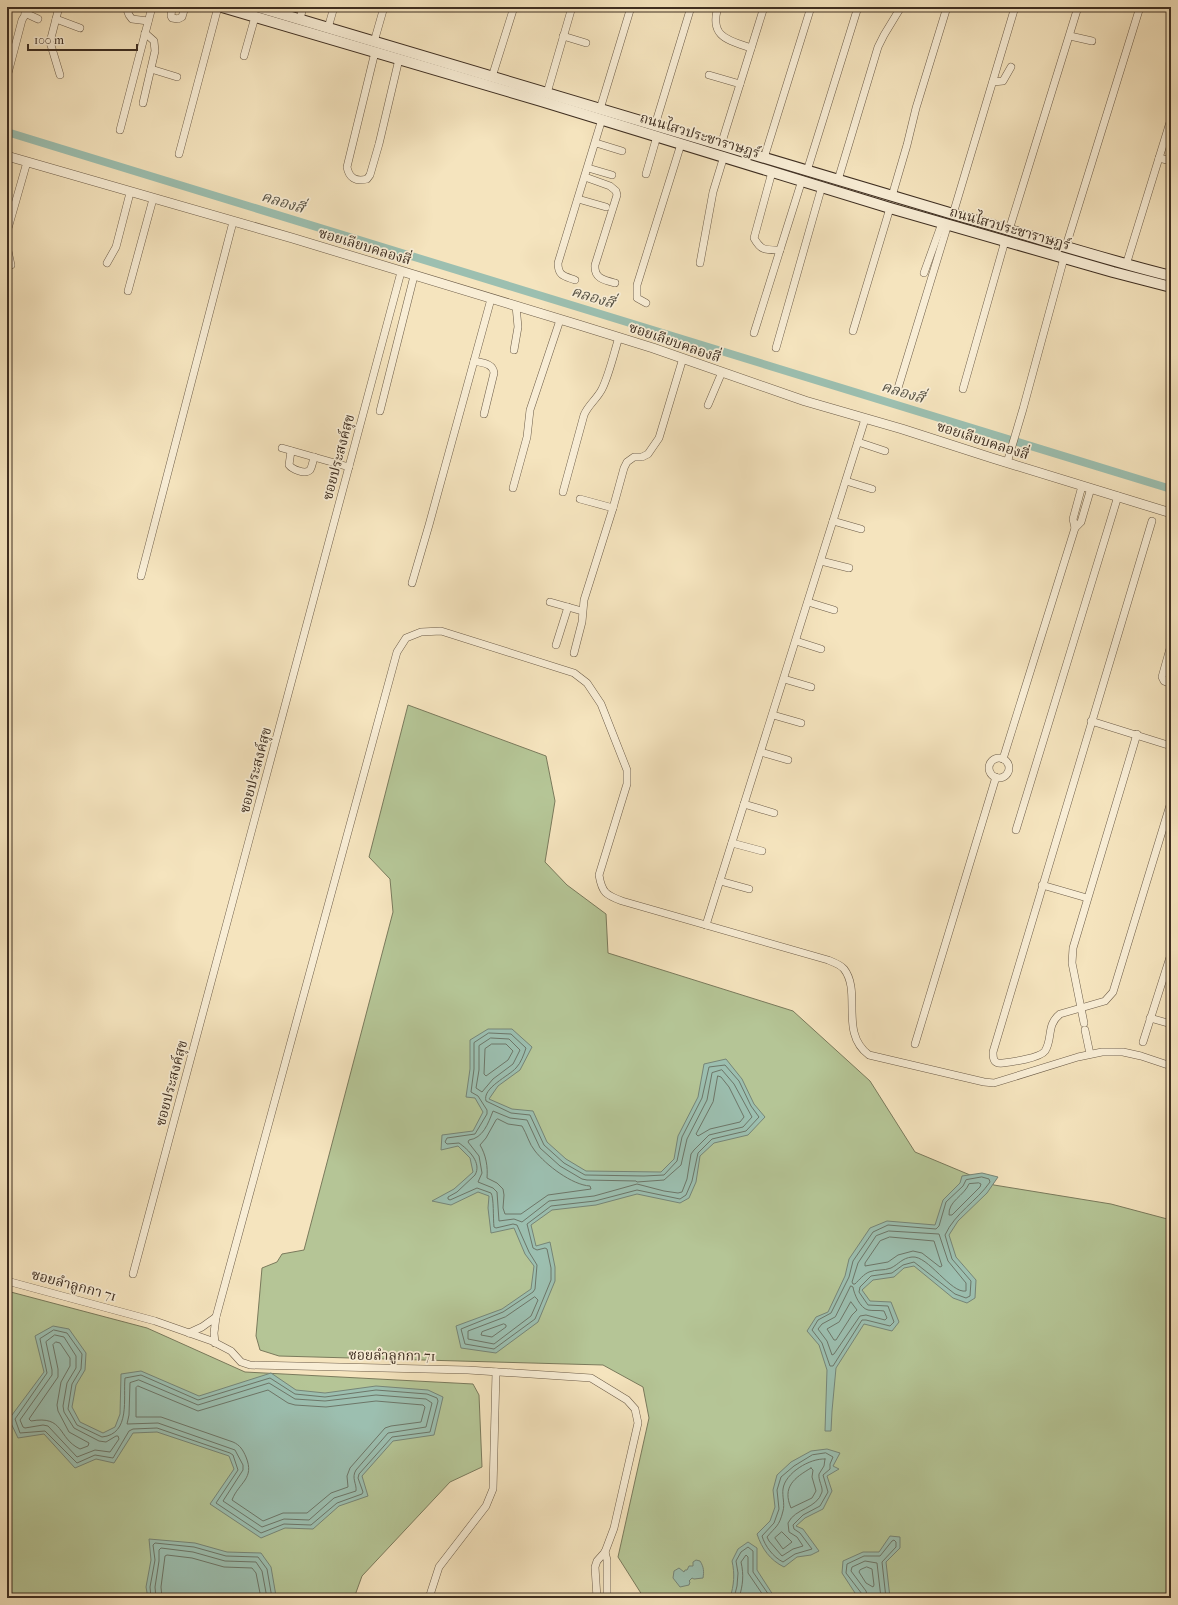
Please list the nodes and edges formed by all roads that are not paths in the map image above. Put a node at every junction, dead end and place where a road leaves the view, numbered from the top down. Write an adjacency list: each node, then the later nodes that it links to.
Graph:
1 (59, 7): 27 (street)
2 (126, 7): 29 (street)
3 (152, 7): 29 (street)
4 (172, 7): 5 (street)
5 (185, 7)
6 (218, 7): 62 (street)
7 (222, 7): 25 (main road, ถนนไสวประชาราษฎร์)
8 (303, 7): 28 (street)
9 (334, 7): 31 (street)
10 (384, 7): 37 (street)
11 (514, 7): 47 (street)
12 (572, 7): 33 (street)
13 (631, 7): 52 (street)
14 (691, 7): 55 (street)
15 (718, 7): 38 (street)
16 (764, 7): 38 (street)
17 (810, 7): 65 (street)
18 (858, 7): 70 (street)
19 (901, 7): 76 (street)
20 (947, 7): 79 (street)
21 (1015, 7): 48 (street)
22 (1078, 7): 34 (street)
23 (1140, 7): 91 (street)
24 (28, 10): 26 (street); 45 (street)
25 (258, 10): 28 (main road, ถนนไสวประชาราษฎร์); 37 (main road, ถนนไสวประชาราษฎร์); 39 (street)
26 (38, 19)
27 (56, 19): 30 (street); 43 (street)
28 (300, 19): 31 (main road, ถนนไสวประชาราษฎร์)
29 (148, 21): 32 (street)
30 (80, 28)
31 (328, 28): 37 (main road, ถนนไสวประชาราษฎร์)
32 (145, 33): 42 (street); 56 (street)
33 (563, 36): 36 (street); 50 (street)
34 (1070, 36): 35 (street); 87 (street)
35 (1092, 41)
36 (586, 44)
37 (374, 47): 40 (main road, ถนนไสวประชาราษฎร์); 40 (street); 47 (main road, ถนนไสวประชาราษฎร์)
38 (751, 48): 49 (street)
39 (244, 56)
40 (399, 59): 53 (main road, ถนนไสวประชาราษฎร์)
41 (1010, 67): 48 (street)
42 (151, 69): 46 (street); 51 (street)
43 (60, 75)
44 (709, 75): 49 (street)
45 (7, 77)
46 (177, 77)
47 (492, 77): 50 (main road, ถนนไสวประชาราษฎร์)
48 (993, 82): 84 (street)
49 (740, 84): 60 (street)
50 (547, 93): 52 (main road, ถนนไสวประชาราษฎร์)
51 (143, 103)
52 (600, 109): 55 (main road, ถนนไสวประชาราษฎร์)
53 (602, 120): 57 (main road, ถนนไสวประชาราษฎร์); 58 (street)
54 (1171, 120): 66 (street)
55 (655, 125): 60 (main road, ถนนไสวประชาราษฎร์)
56 (120, 130)
57 (657, 136): 59 (main road, ถนนไสวประชาราษฎร์); 72 (street)
58 (596, 142): 61 (street); 69 (street)
59 (681, 144): 63 (main road, ถนนไสวประชาราษฎร์); 107 (street)
60 (721, 145): 63 (main road, ถนนไสวประชาราษฎร์)
61 (622, 151)
62 (179, 154)
63 (731, 155): 65 (main road, ถนนไสวประชาราษฎร์); 71 (main road, ถนนไสวประชาราษฎร์); 95 (street)
64 (7, 156): 68 (street, ซอยเลียบคลองสี่)
65 (764, 158): 70 (main road, ถนนไสวประชาราษฎร์)
66 (1159, 158): 67 (street); 97 (street)
67 (1171, 161)
68 (27, 162): 78 (street, ซอยเลียบคลองสี่); 88 (street)
69 (588, 168): 73 (street); 74 (street)
70 (807, 171): 76 (main road, ถนนไสวประชาราษฎร์)
71 (772, 172): 75 (main road, ถนนไสวประชาราษฎร์); 92 (street)
72 (646, 174)
73 (612, 175)
74 (585, 177): 81 (street); 103 (street)
75 (802, 180): 77 (main road, ถนนไสวประชาราษฎร์); 92 (street)
76 (838, 180): 79 (main road, ถนนไสวประชาราษฎร์)
77 (822, 186): 83 (main road, ถนนไสวประชาราษฎร์); 113 (street)
78 (130, 193): 80 (street, ซอยเลียบคลองสี่); 94 (street)
79 (892, 196): 84 (main road, ถนนไสวประชาราษฎร์)
80 (153, 199): 85 (street, ซอยเลียบคลองสี่); 105 (street)
81 (578, 199): 82 (street); 102 (street)
82 (606, 207)
83 (890, 208): 86 (main road, ถนนไสวประชาราษฎร์); 110 (street)
84 (953, 214): 87 (main road, ถนนไสวประชาราษฎร์)
85 (233, 222): 98 (street, ซอยเลียบคลองสี่); 145 (street)
86 (945, 224): 89 (main road, ถนนไสวประชาราษฎร์); 99 (street); 118 (street)
87 (1009, 230): 91 (main road, ถนนไสวประชาราษฎร์)
88 (7, 232)
89 (1006, 241): 93 (main road, ถนนไสวประชาราษฎร์); 119 (street)
90 (7, 246): 96 (street)
91 (1066, 246): 97 (main road, ถนนไสวประชาราษฎร์)
92 (780, 250): 111 (street)
93 (1064, 258): 104 (main road, ถนนไสวประชาราษฎร์); 129 (street)
94 (107, 263)
95 (700, 263)
96 (10, 265)
97 (1126, 265): 101 (main road, ถนนไสวประชาราษฎร์)
98 (401, 272): 100 (street, ซอยเลียบคลองสี่); 130 (street, ซอยประสงค์สุข)
99 (924, 273)
100 (414, 276): 106 (street, ซอยเลียบคลองสี่); 121 (street)
101 (1171, 276)
102 (575, 280)
103 (615, 283)
104 (1171, 287)
105 (128, 291)
106 (491, 299): 108 (street, ซอยเลียบคลองสี่); 116 (street)
107 (646, 303)
108 (516, 306): 109 (street, ซอยเลียบคลองสี่); 114 (street)
109 (560, 320): 112 (street, ซอยเลียบคลองสี่); 133 (street)
110 (853, 331)
111 (754, 333)
112 (620, 338): 115 (street, ซอยเลียบคลองสี่); 135 (street)
113 (776, 348)
114 (514, 350)
115 (683, 358): 117 (street, ซอยเลียบคลองสี่); 138 (street)
116 (474, 361): 122 (street); 146 (street)
117 (722, 372): 120 (street); 123 (street, ซอยเลียบคลองสี่)
118 (898, 388)
119 (963, 389)
120 (708, 405)
121 (380, 412)
122 (484, 414)
123 (865, 419): 124 (street); 129 (street, ซอยเลียบคลองสี่)
124 (858, 442): 127 (street); 131 (street)
125 (282, 448): 126 (street)
126 (291, 451): 128 (street); 128 (street)
127 (885, 451)
128 (314, 457): 130 (street)
129 (1008, 459): 132 (street, ซอยเลียบคลองสี่)
130 (349, 467): 188 (street, ซอยประสงค์สุข)
131 (846, 481): 134 (street); 140 (street)
132 (1087, 487): 136 (street, ซอยเลียบคลองสี่); 166 (street)
133 (514, 488)
134 (872, 489)
135 (563, 492)
136 (1118, 496): 139 (street, ซอยเลียบคลองสี่); 172 (street)
137 (580, 499): 138 (street)
138 (613, 508): 151 (street)
139 (1171, 513)
140 (833, 521): 142 (street); 143 (street)
141 (1152, 521): 161 (street)
142 (861, 529)
143 (821, 561): 144 (street); 148 (street)
144 (849, 568)
145 (141, 576)
146 (412, 583)
147 (550, 602): 149 (street)
148 (808, 602): 150 (street); 152 (street)
149 (568, 607): 151 (street); 153 (street)
150 (834, 610)
151 (582, 611): 156 (street)
152 (796, 641): 155 (street); 157 (street)
153 (556, 645)
154 (1171, 645): 158 (street)
155 (821, 649)
156 (574, 653)
157 (784, 679): 159 (street); 160 (street)
158 (1171, 684)
159 (811, 687)
160 (773, 715): 162 (street); 165 (street)
161 (1091, 720): 163 (street); 176 (street)
162 (801, 723)
163 (1137, 734): 164 (street); 178 (street)
164 (1171, 746)
165 (761, 752): 167 (street); 170 (street)
166 (1003, 759): 168 (street); 168 (street)
167 (788, 760)
168 (996, 777): 185 (street)
169 (1171, 802): 181 (street)
170 (744, 804): 171 (street); 173 (street)
171 (774, 813)
172 (1016, 830)
173 (732, 843): 174 (street); 175 (street)
174 (762, 851)
175 (720, 881): 177 (street); 179 (street)
176 (1042, 885): 178 (street); 181 (street)
177 (749, 889)
178 (1087, 898): 181 (street)
179 (706, 925): 186 (street); 190 (street)
180 (1171, 954): 182 (street)
181 (1081, 1008): 186 (street)
182 (1150, 1018): 183 (street); 184 (street)
183 (1171, 1024)
184 (1142, 1042)
185 (914, 1044)
186 (1090, 1054): 187 (street)
187 (1171, 1066)
188 (133, 1274)
189 (7, 1281): 191 (street, ซอยลำลูกกา 71)
190 (216, 1317): 191 (street); 192 (street)
191 (189, 1333): 192 (street, ซอยลำลูกกา 71)
192 (215, 1343): 193 (street, ซอยลำลูกกา 71)
193 (496, 1372): 194 (street, ซอยลำลูกกา 71); 197 (street)
194 (605, 1552): 195 (street); 196 (street)
195 (596, 1588): 196 (street); 198 (street)
196 (607, 1588): 199 (street)
197 (429, 1598)
198 (597, 1598)
199 (607, 1598)

